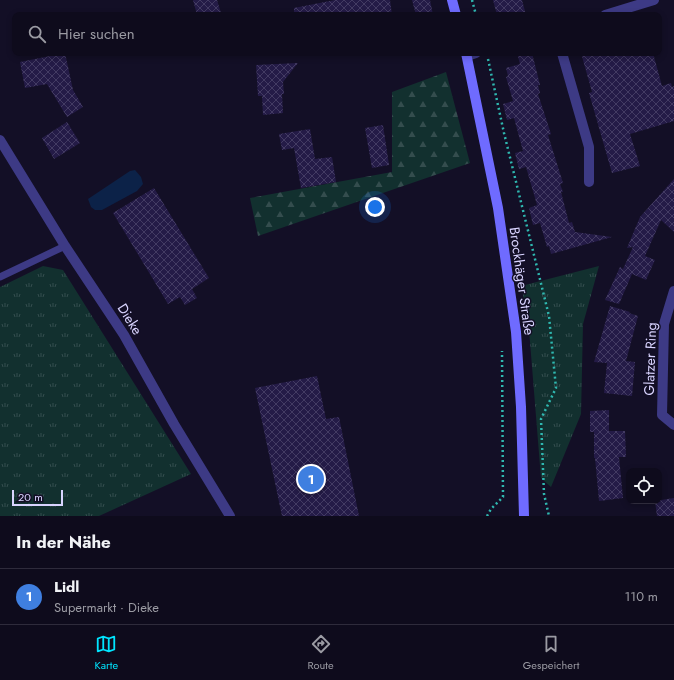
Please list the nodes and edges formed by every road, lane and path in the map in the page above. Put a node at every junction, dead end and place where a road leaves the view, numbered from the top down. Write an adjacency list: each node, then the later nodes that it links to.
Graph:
1 (452, 0): 4 (street)
2 (472, 0): 5 (path)
3 (654, 0): 6 (street)
4 (455, 12)
5 (475, 12)
6 (615, 12)
7 (470, 56): 19 (street, Brockhäger Straße)
8 (487, 56): 20 (path)
9 (563, 56): 11 (street)
10 (0, 140): 12 (street, Dieke)
11 (589, 182)
12 (65, 246): 13 (lane); 17 (street, Dieke)
13 (0, 277)
14 (674, 290): 16 (street, Glatzer Ring)
15 (502, 348): 18 (path)
16 (674, 425)
17 (230, 516)
18 (487, 516)
19 (524, 516)
20 (549, 516)

